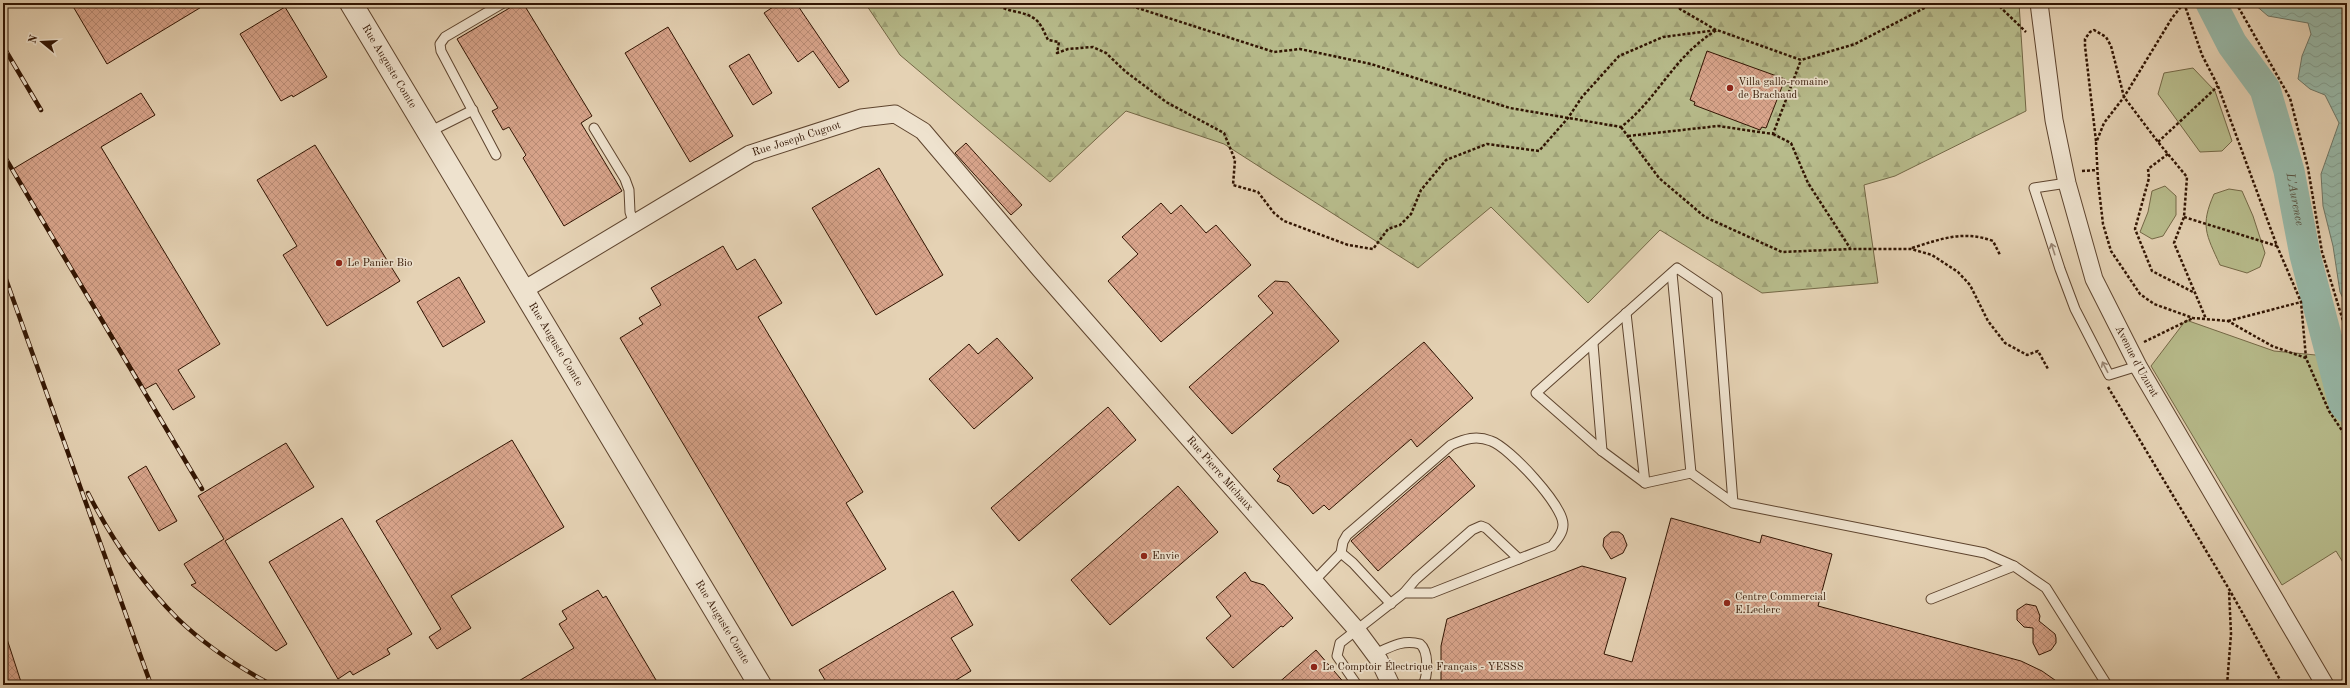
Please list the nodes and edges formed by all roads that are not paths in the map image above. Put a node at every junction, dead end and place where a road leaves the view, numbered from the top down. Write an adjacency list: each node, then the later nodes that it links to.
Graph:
1 (351, 3): 6 (street, Rue Auguste Comte)
2 (502, 3): 4 (lane)
3 (2039, 3): 8 (street, Avenue d'Uzurat)
4 (473, 110): 6 (lane); 7 (lane)
5 (594, 128): 9 (lane)
6 (428, 133): 12 (street, Rue Auguste Comte)
7 (496, 155)
8 (2067, 183): 15 (street, Avenue d'Uzurat); 15 (lane, one-way to 8)
9 (634, 224): 10 (street, Rue Joseph Cugnot); 12 (street, Rue Joseph Cugnot)
10 (1040, 269): 23 (street, Rue Pierre Michaux)
11 (1672, 273): 13 (lane); 17 (lane); 19 (lane)
12 (522, 291): 29 (street, Rue Auguste Comte)
13 (1626, 313): 14 (lane); 18 (lane)
14 (1593, 344): 16 (lane); 16 (lane)
15 (2138, 366): 34 (street, Avenue d'Uzurat)
16 (1602, 451): 18 (lane)
17 (1691, 473): 18 (lane); 19 (lane)
18 (1645, 483)
19 (1733, 503): 22 (lane)
20 (1341, 553): 21 (lane); 23 (lane); 26 (lane)
21 (1519, 559): 24 (lane); 24 (lane)
22 (2014, 566): 25 (lane); 33 (lane)
23 (1314, 581): 27 (street, Rue Pierre Michaux)
24 (1404, 593): 26 (lane)
25 (1932, 599)
26 (1390, 604): 27 (lane)
27 (1356, 629): 28 (street, Rue Pierre Michaux); 30 (lane)
28 (1375, 654): 31 (street, Rue Pierre Michaux); 32 (lane)
29 (760, 685)
30 (1357, 685)
31 (1391, 685)
32 (1423, 685)
33 (2107, 685)
34 (2325, 685)

